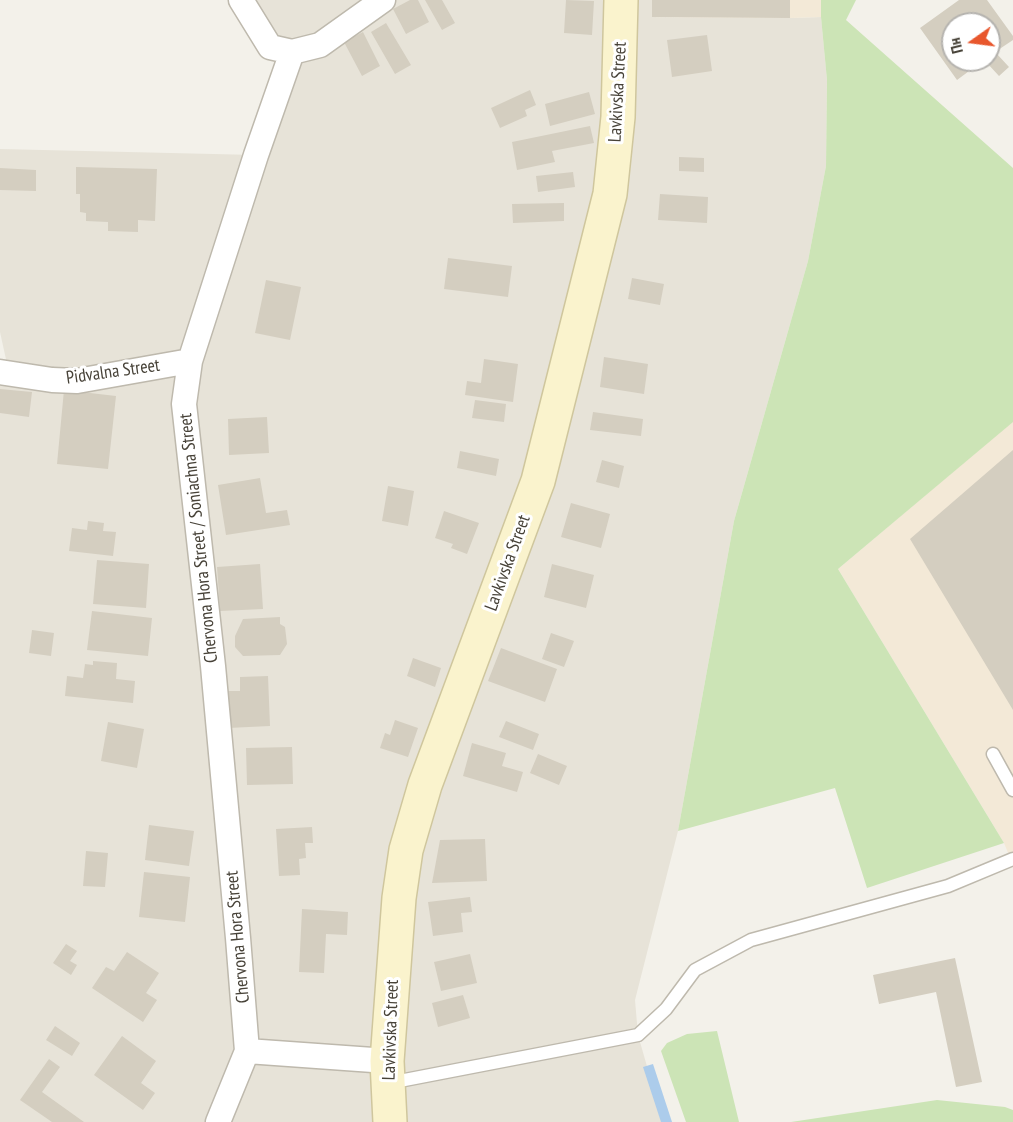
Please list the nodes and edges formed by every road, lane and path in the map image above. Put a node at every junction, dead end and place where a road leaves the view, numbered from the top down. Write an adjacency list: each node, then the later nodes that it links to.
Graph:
1 (240, 0): 4 (street)
2 (383, 0): 4 (street)
3 (621, 0): 12 (street, Lavkivska Street)
4 (292, 52): 5 (street, Chervona Hora Street / Soniachna Street)
5 (190, 361): 6 (street, Pidvalna Street); 9 (street, Chervona Hora Street / Soniachna Street)
6 (0, 372)
7 (993, 754): 8 (lane)
8 (1013, 790)
9 (228, 822): 11 (street, Chervona Hora Street)
10 (1013, 859): 12 (lane)
11 (247, 1051): 12 (street); 13 (street, Chervona Hora Street)
12 (388, 1072): 14 (street, Lavkivska Street)
13 (218, 1122)
14 (390, 1122)

